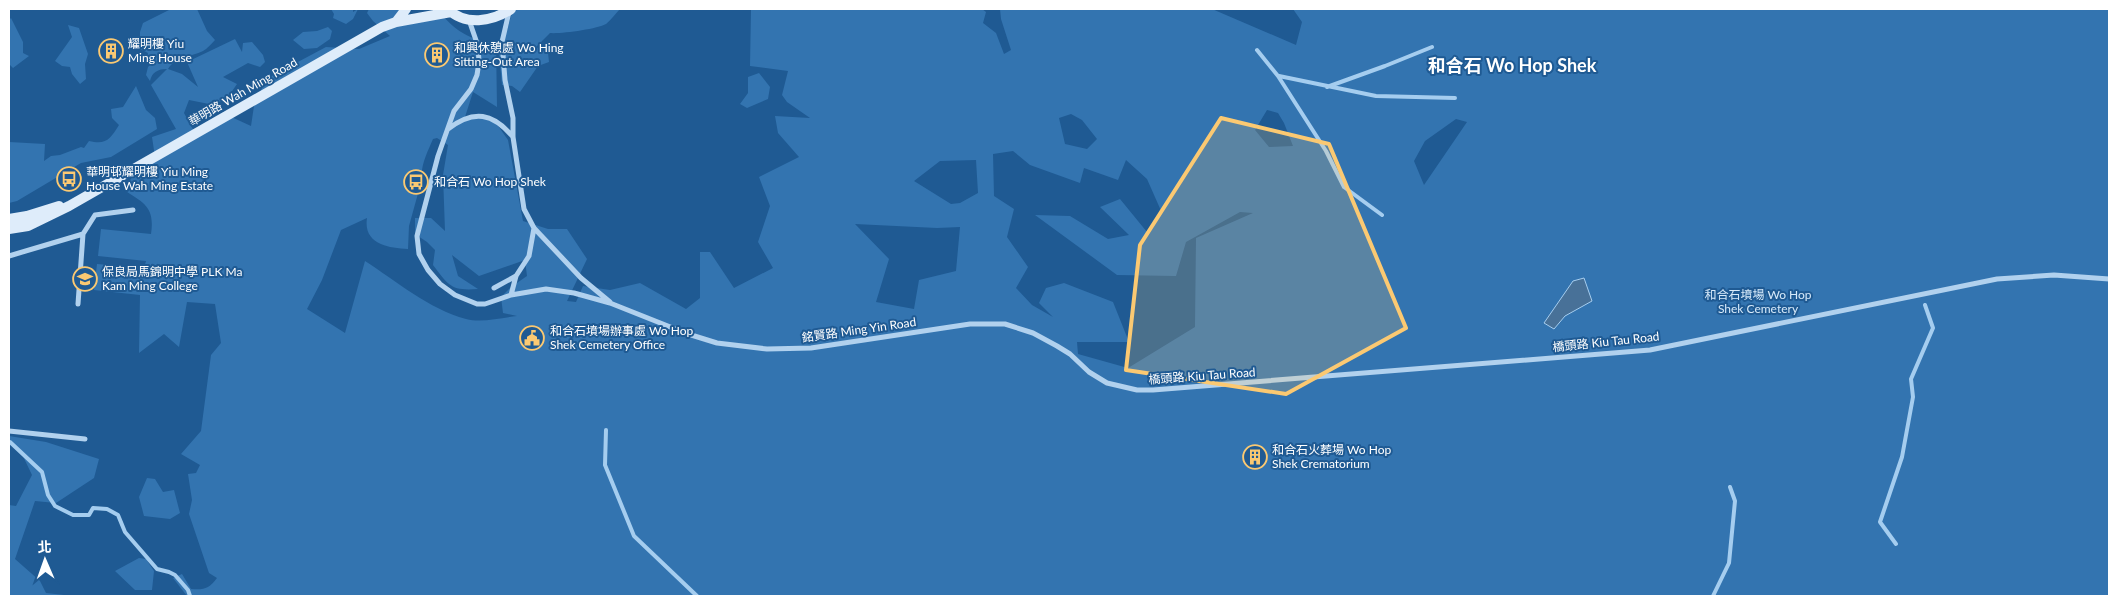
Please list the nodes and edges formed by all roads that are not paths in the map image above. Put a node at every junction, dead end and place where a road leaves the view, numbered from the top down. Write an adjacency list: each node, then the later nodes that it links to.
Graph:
1 (406, 9): 5 (street, 華明路 Wah Ming Road)
2 (510, 9): 4 (street); 7 (street, 銘賢路 Ming Yin Road)
3 (450, 10): 4 (street); 5 (street, 華明路 Wah Ming Road)
4 (469, 20): 6 (street, 銘賢路 Ming Yin Road)
5 (396, 22): 8 (street, 華明路 Wah Ming Road)
6 (448, 130): 7 (street); 18 (street, 銘賢路 Ming Yin Road)
7 (513, 137): 11 (street, 銘賢路 Ming Yin Road)
8 (103, 186): 10 (street, 華明路 Wah Ming Road); 12 (street, 華明路 Wah Ming Road)
9 (132, 210): 13 (street)
10 (9, 219)
11 (534, 228): 15 (street); 19 (street, 銘賢路 Ming Yin Road)
12 (9, 229)
13 (83, 234): 14 (street); 20 (street)
14 (9, 256)
15 (516, 276): 17 (street); 18 (street)
16 (2109, 279): 21 (street, 橋頭路 Kiu Tau Road)
17 (494, 288)
18 (512, 295): 19 (street, 銘賢路 Ming Yin Road)
19 (610, 302): 21 (street, 銘賢路 Ming Yin Road)
20 (78, 304)
21 (1100, 380)
22 (9, 431): 23 (street)
23 (85, 439)

